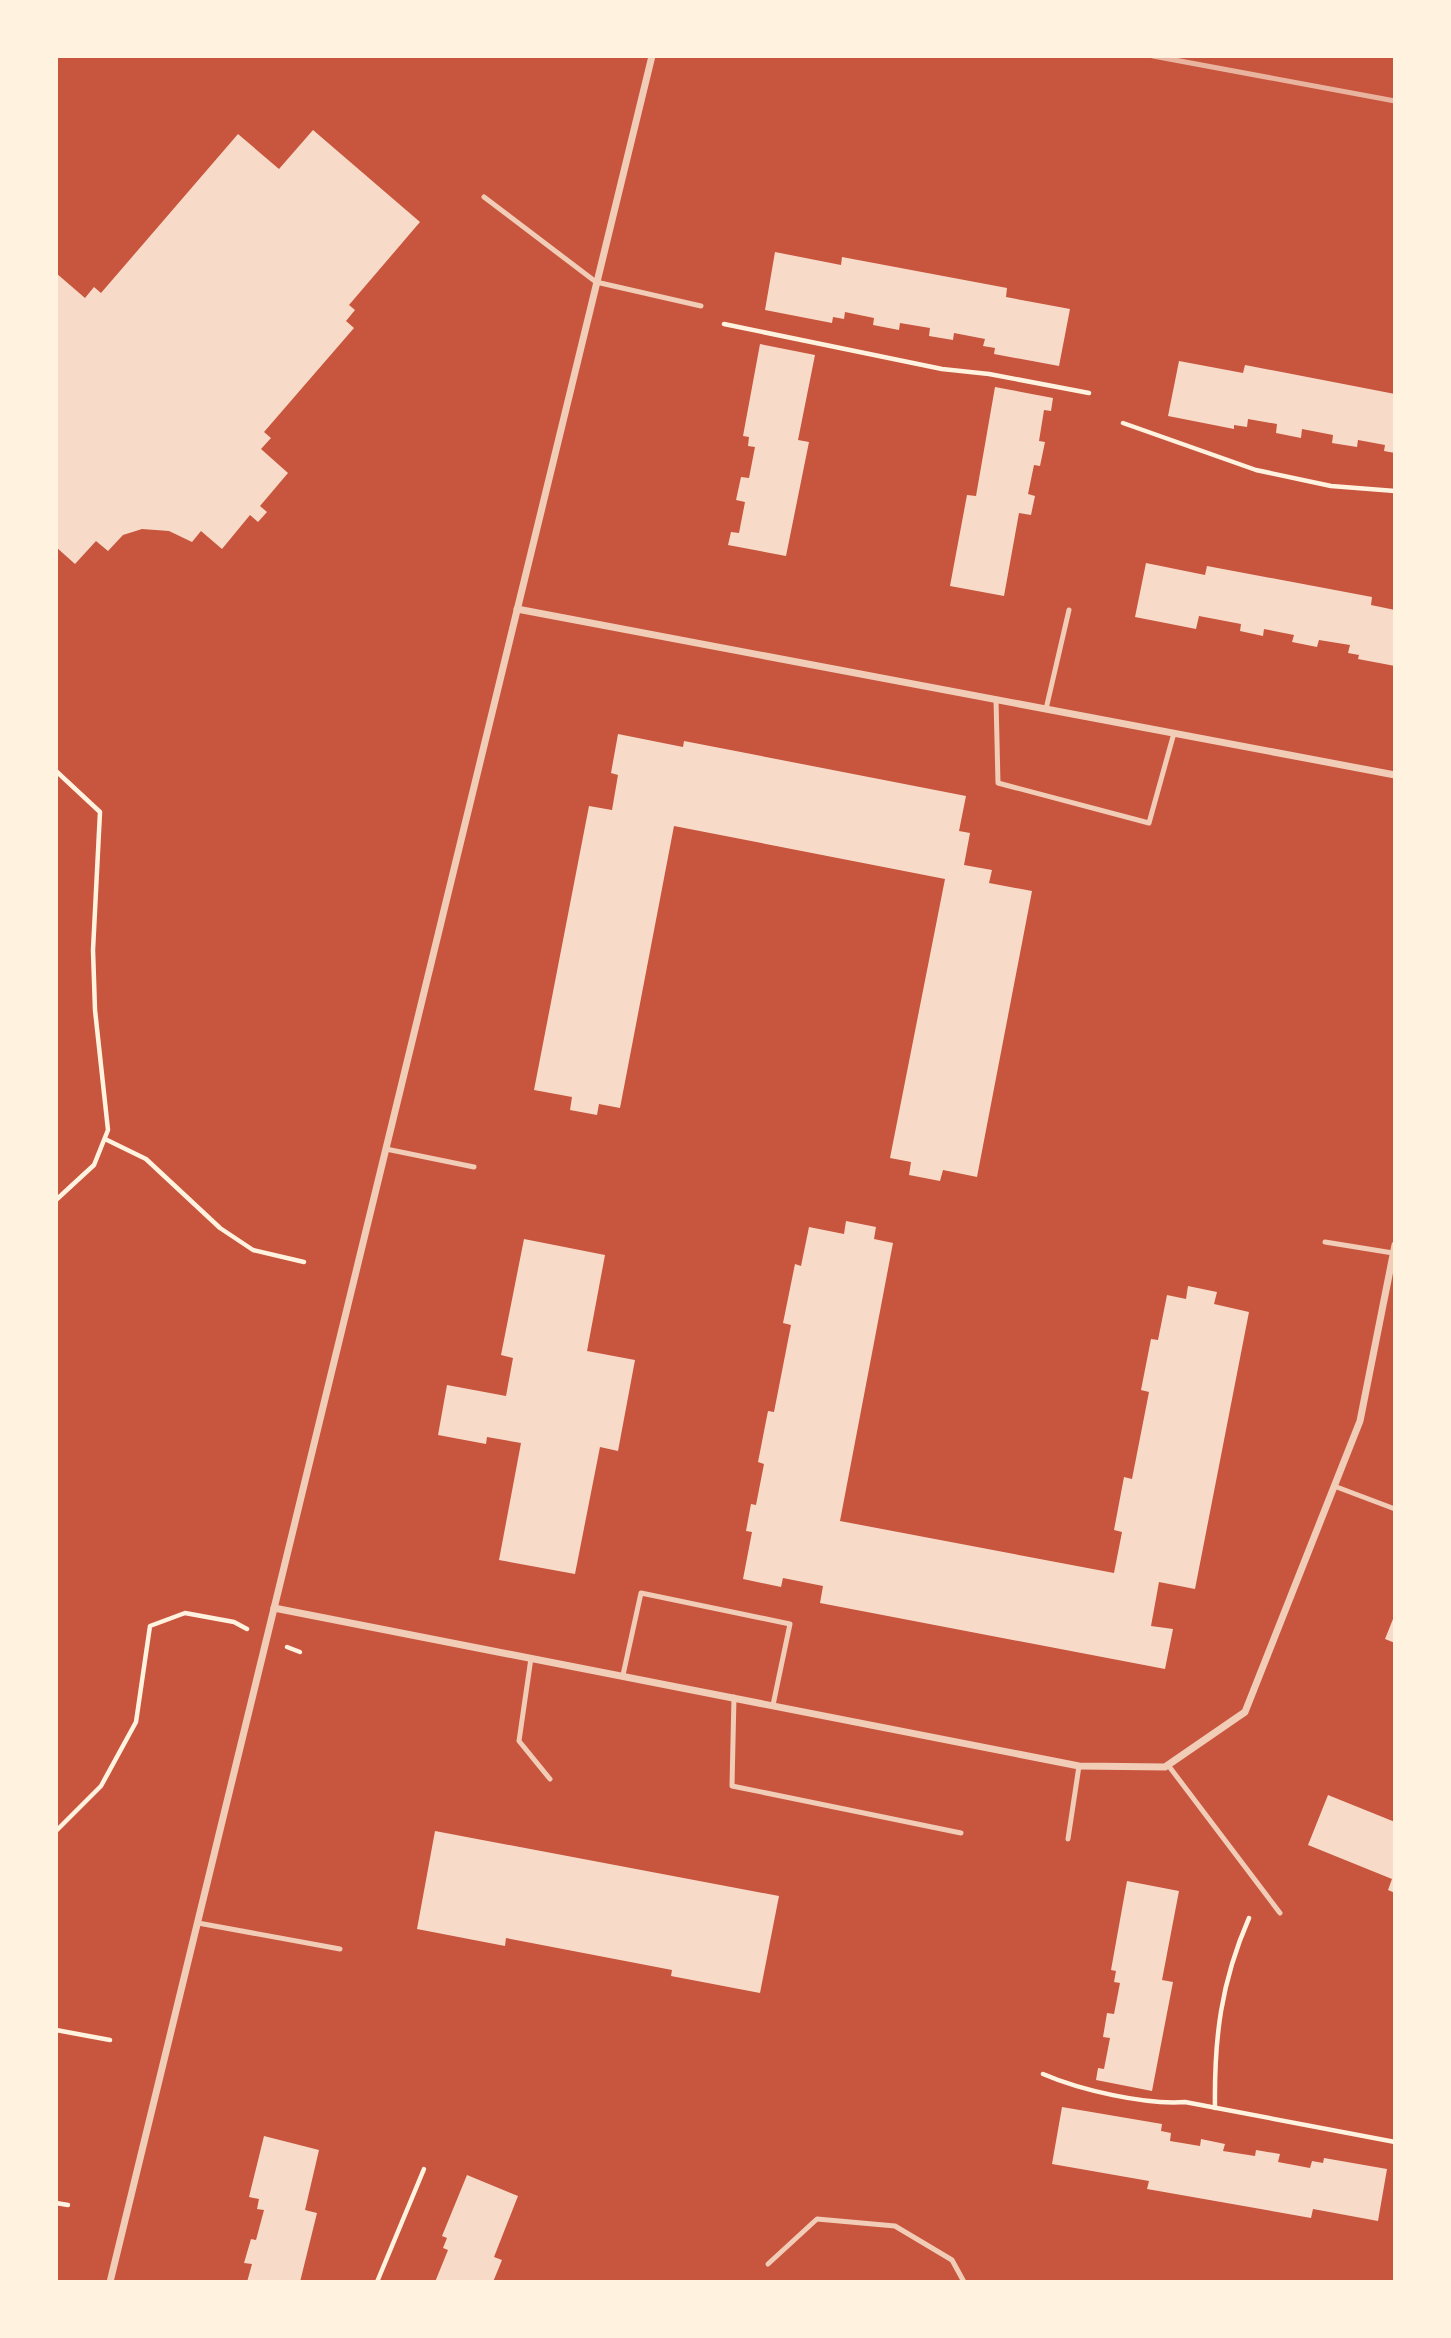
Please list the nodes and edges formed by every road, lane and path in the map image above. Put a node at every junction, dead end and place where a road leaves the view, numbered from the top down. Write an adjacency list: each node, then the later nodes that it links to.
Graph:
1 (652, 56): 3 (street)
2 (484, 197): 3 (lane)
3 (596, 282): 4 (lane); 9 (street)
4 (701, 306)
5 (724, 324): 6 (path)
6 (1089, 393)
7 (1124, 423): 8 (path)
8 (1395, 491)
9 (517, 609): 11 (street); 17 (street)
10 (1069, 610): 12 (lane)
11 (996, 699): 12 (street); 13 (lane)
12 (1046, 709): 13 (street)
13 (1174, 733): 15 (street)
14 (56, 771): 16 (path)
15 (1395, 775)
16 (105, 1139): 19 (path); 22 (path)
17 (386, 1149): 18 (lane); 25 (street)
18 (474, 1167)
19 (56, 1200)
20 (1325, 1242): 21 (lane)
21 (1394, 1249): 23 (street)
22 (303, 1262)
23 (1334, 1486): 24 (lane); 31 (street)
24 (1395, 1509)
25 (274, 1608): 27 (street); 39 (street)
26 (234, 1622): 34 (path)
27 (531, 1658): 28 (street); 33 (lane)
28 (623, 1675): 29 (street); 30 (lane)
29 (734, 1697): 30 (street); 35 (lane)
30 (773, 1704): 32 (street)
31 (1168, 1765): 32 (street); 37 (lane)
32 (1079, 1766): 36 (lane)
33 (550, 1779)
34 (56, 1831)
35 (961, 1833)
36 (1068, 1839)
37 (1280, 1913)
38 (1249, 1917): 44 (path)
39 (198, 1923): 40 (lane); 50 (street)
40 (340, 1950)
41 (56, 2030): 42 (path)
42 (110, 2040)
43 (1043, 2074): 44 (path)
44 (1216, 2108): 45 (path)
45 (1395, 2142)
46 (424, 2169): 51 (path)
47 (56, 2203): 48 (path)
48 (68, 2205)
49 (768, 2264): 52 (lane)
50 (110, 2282)
51 (377, 2282)
52 (964, 2282)

